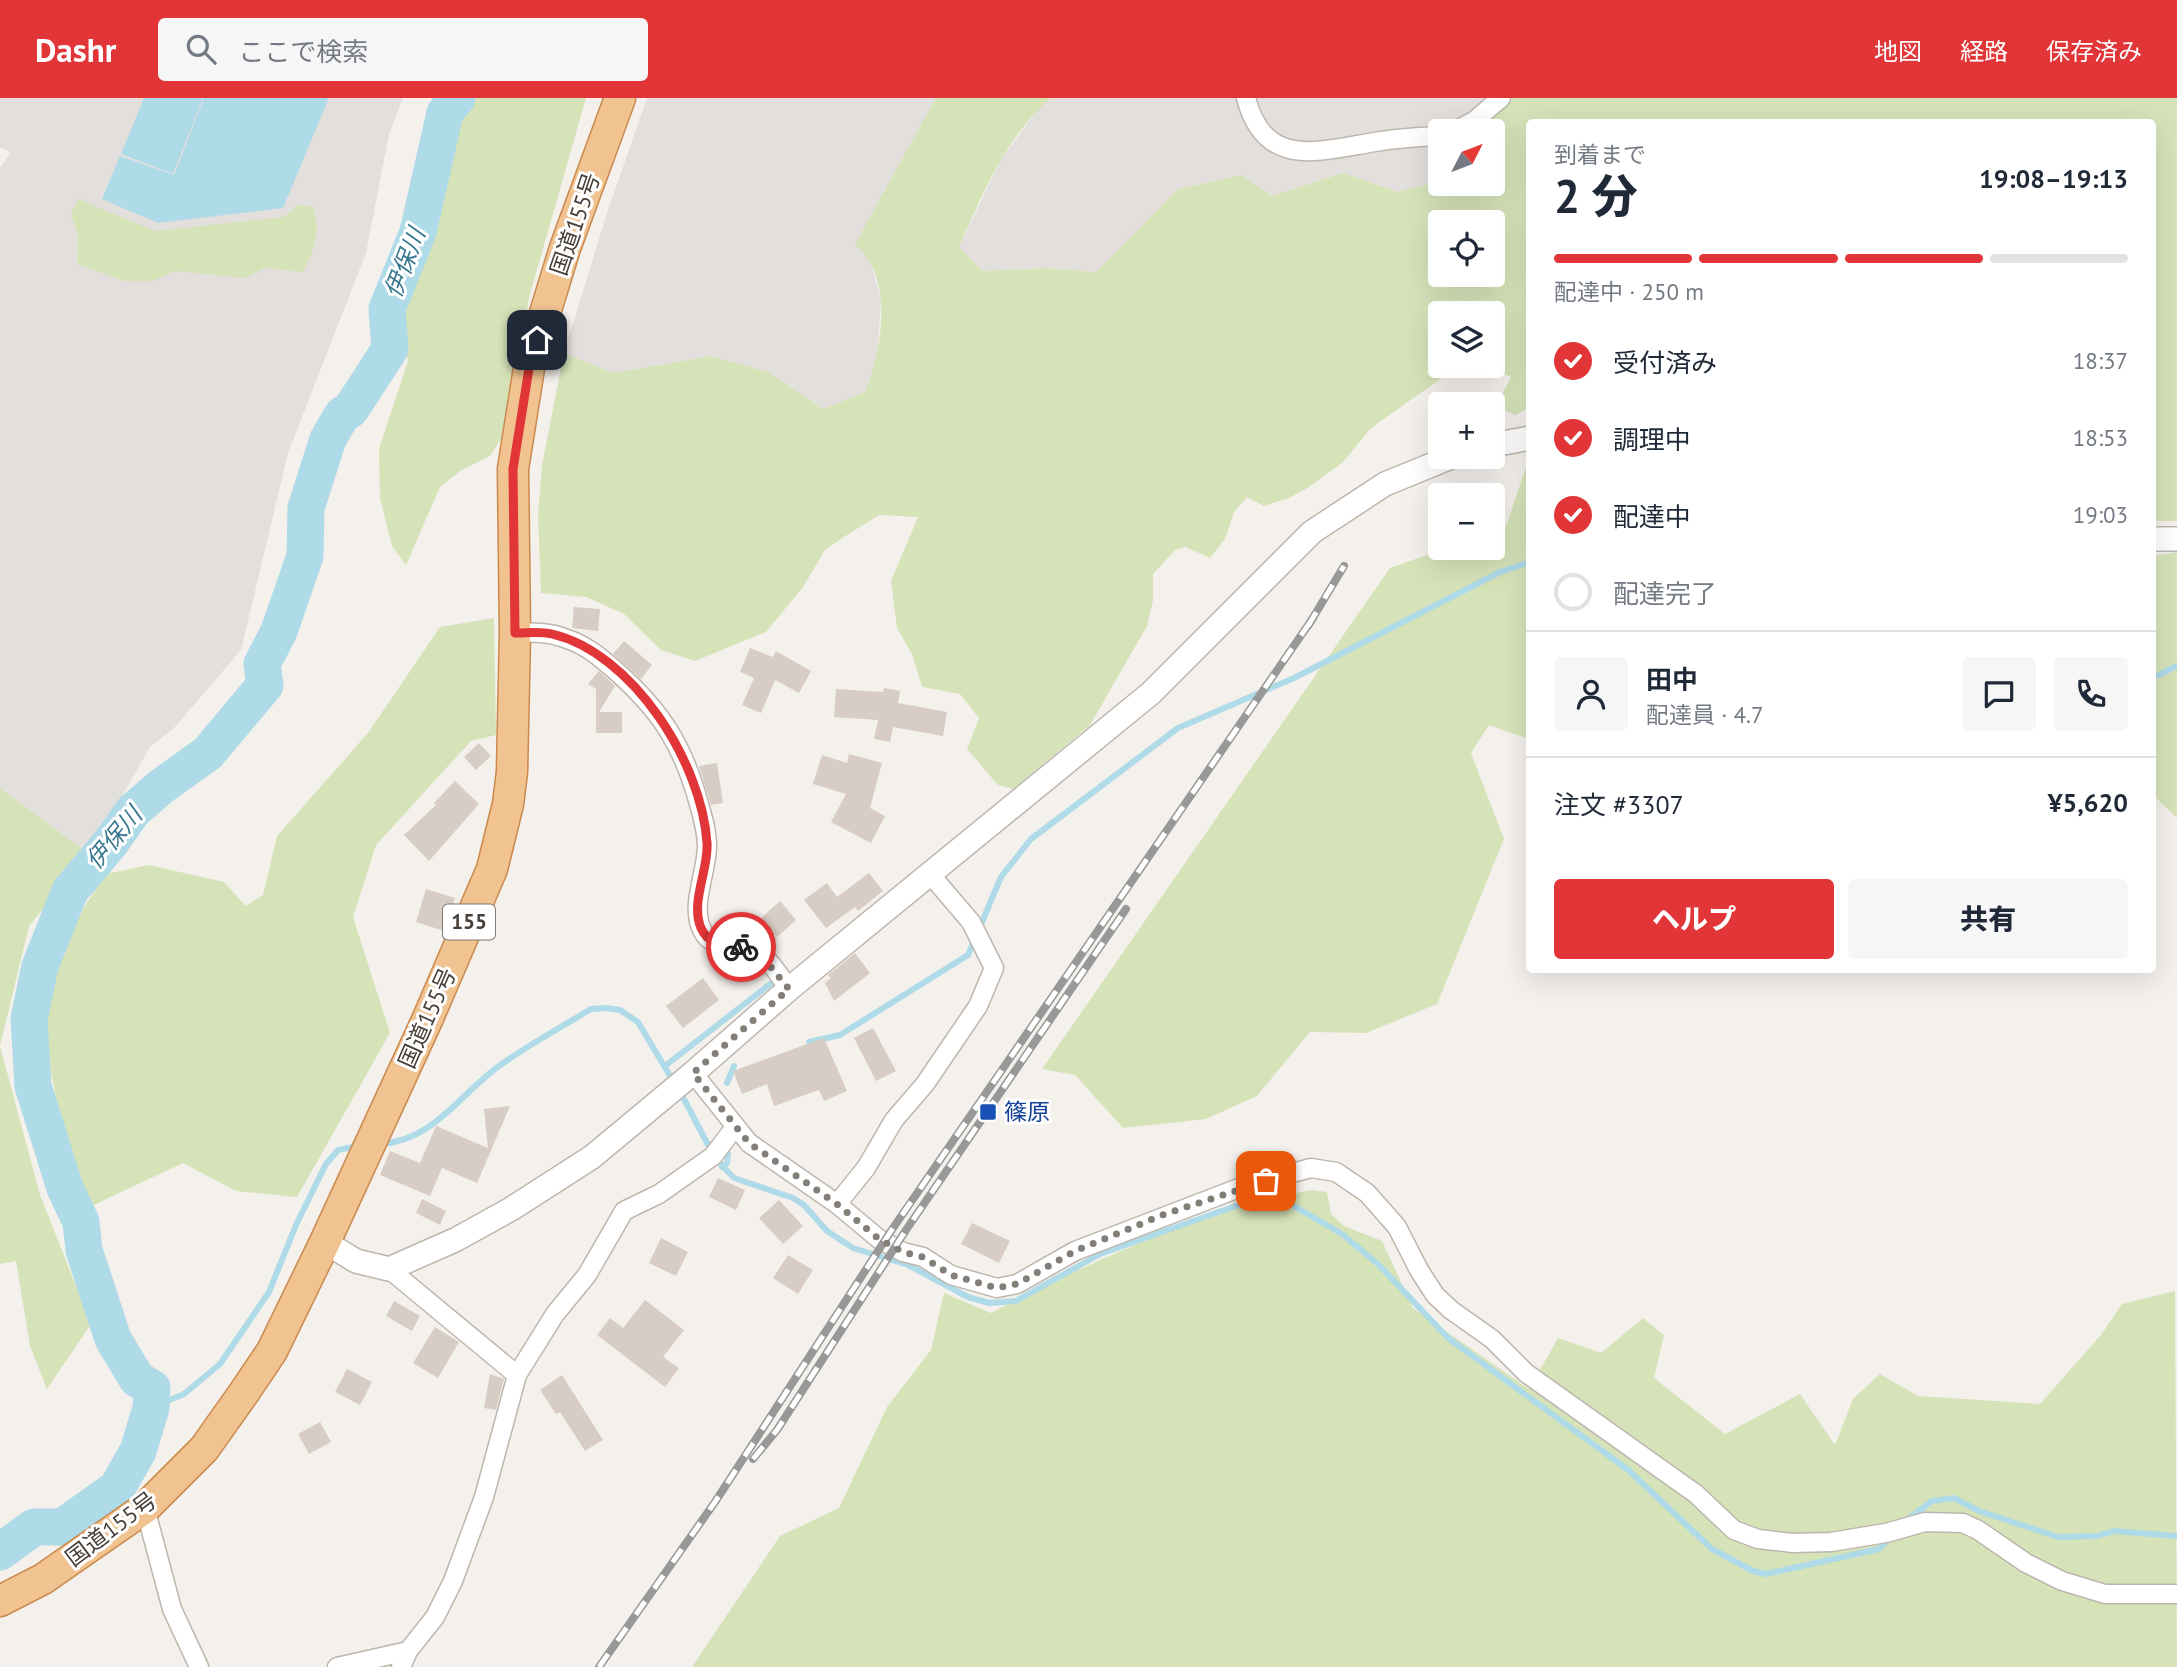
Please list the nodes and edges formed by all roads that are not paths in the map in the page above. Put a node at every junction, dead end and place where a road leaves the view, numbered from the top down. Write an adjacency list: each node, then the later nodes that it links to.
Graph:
1 (620, 98): 11 (highway, 国道155号 / 155)
2 (1246, 98): 5 (street)
3 (1501, 98): 4 (street)
4 (1476, 119)
5 (1428, 137)
6 (1526, 439): 7 (street)
7 (1505, 443)
8 (1428, 466): 12 (street)
9 (2156, 539): 10 (street)
10 (2177, 539)
11 (515, 633): 13 (street); 17 (highway, 国道155号 / 155)
12 (930, 874): 13 (street); 16 (street)
13 (789, 989): 14 (street)
14 (693, 1073): 15 (street); 18 (street)
15 (735, 1127): 16 (street); 19 (street)
16 (837, 1204): 21 (street)
17 (325, 1242): 18 (street); 20 (highway, 国道155号 / 155)
18 (388, 1269): 19 (street)
19 (517, 1375): 23 (street)
20 (145, 1508): 22 (highway, 国道155号 / 155); 24 (street)
21 (2177, 1594)
22 (0, 1601)
23 (405, 1659): 25 (street)
24 (199, 1667)
25 (337, 1667)

